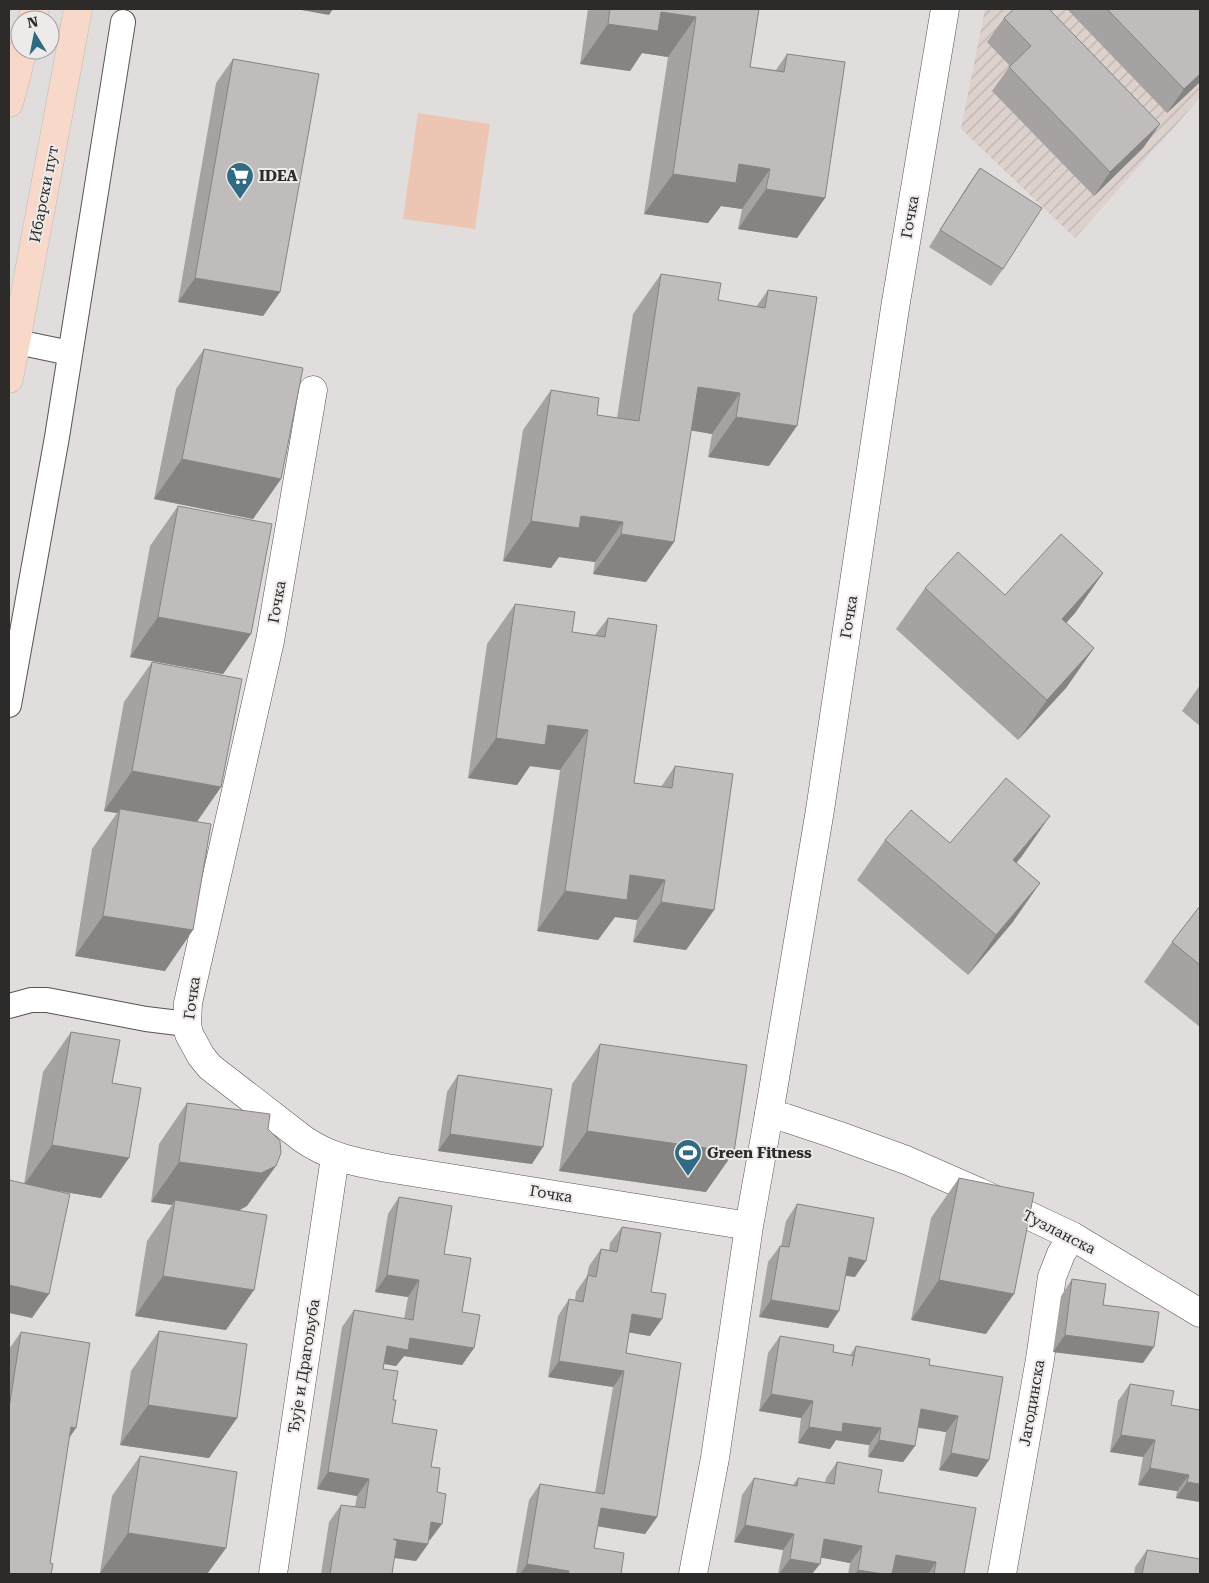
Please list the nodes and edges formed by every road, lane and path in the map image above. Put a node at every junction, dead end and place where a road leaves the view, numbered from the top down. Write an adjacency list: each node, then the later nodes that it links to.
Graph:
1 (78, 9): 6 (main road, Ибарски пут)
2 (946, 9): 13 (street, Гочка)
3 (123, 22): 7 (lane)
4 (20, 60): 5 (main road)
5 (9, 103)
6 (17, 342): 7 (lane); 8 (main road, Ибарски пут)
7 (70, 353): 10 (lane)
8 (9, 379)
9 (313, 390): 12 (street, Гочка)
10 (9, 705)
11 (9, 1006): 12 (lane)
12 (187, 1024): 14 (street, Гочка)
13 (769, 1114): 15 (street, Гочка); 16 (street, Тузланска)
14 (336, 1157): 15 (street, Гочка); 18 (street, Ђује и Драгољуба)
15 (749, 1226): 19 (street, Гочка)
16 (1072, 1236): 17 (street, Тузланска); 20 (street, Јагодинска)
17 (1200, 1313)
18 (273, 1574)
19 (693, 1574)
20 (1002, 1574)

